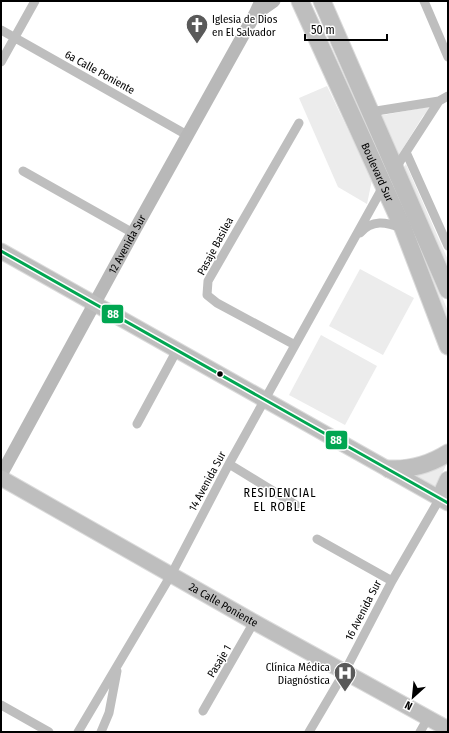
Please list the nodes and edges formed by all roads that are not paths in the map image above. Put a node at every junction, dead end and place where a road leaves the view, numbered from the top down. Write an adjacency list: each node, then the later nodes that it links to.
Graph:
1 (35, 1): 9 (street)
2 (261, 1): 7 (street, 12 Avenida Sur)
3 (274, 1): 7 (street, 12 Avenida Sur)
4 (322, 1): 14 (highway, Boulevard Sur)
5 (299, 2): 17 (highway, Boulevard Sur)
6 (426, 2): 10 (street)
7 (255, 14): 16 (street, 12 Avenida Sur)
8 (1, 30): 9 (street, 6a Calle Poniente)
9 (15, 38): 11 (street); 16 (street, 6a Calle Poniente)
10 (448, 57)
11 (1, 62)
12 (448, 96): 13 (street)
13 (439, 101): 14 (street); 18 (street)
14 (370, 112): 19 (highway, Boulevard Sur)
15 (299, 123): 29 (street, Pasaje Basilea)
16 (187, 135): 23 (street, 12 Avenida Sur)
17 (370, 151): 19 (street); 21 (highway, Boulevard Sur)
18 (406, 152): 19 (street); 25 (street)
19 (396, 168): 27 (highway, Boulevard Sur)
20 (23, 171): 23 (street)
21 (384, 184): 22 (highway, Boulevard Sur); 24 (street, 14 Avenida Sur)
22 (403, 228): 24 (street, 14 Avenida Sur); 30 (highway, Boulevard Sur)
23 (132, 233): 28 (street, 12 Avenida Sur)
24 (355, 239): 29 (street, 14 Avenida Sur)
25 (448, 246)
26 (1, 251): 28 (main road)
27 (448, 290)
28 (94, 304): 31 (main road); 37 (street, 12 Avenida Sur)
29 (295, 345): 32 (street, 14 Avenida Sur)
30 (448, 346)
31 (177, 350): 32 (main road); 33 (street)
32 (266, 399): 35 (street, 14 Avenida Sur); 36 (main road)
33 (137, 424)
34 (448, 454): 36 (highway)
35 (229, 464): 41 (street); 43 (street, 14 Avenida Sur)
36 (389, 469): 40 (main road)
37 (1, 475)
38 (1, 478): 43 (main road, 2a Calle Poniente)
39 (448, 480): 40 (highway)
40 (444, 501): 44 (street, 16 Avenida Sur)
41 (296, 505)
42 (317, 539): 44 (street)
43 (171, 575): 45 (main road, 2a Calle Poniente); 46 (street, 14 Avenida Sur)
44 (392, 581): 47 (street, 16 Avenida Sur)
45 (254, 622): 47 (main road, 2a Calle Poniente); 49 (street, Pasaje 1)
46 (118, 666): 53 (street, 14 Avenida Sur); 54 (street)
47 (344, 672): 50 (main road, 2a Calle Poniente); 55 (street, 16 Avenida Sur)
48 (1, 705): 52 (street)
49 (203, 711)
50 (428, 718): 51 (main road, 2a Calle Poniente); 56 (street)
51 (448, 729)
52 (49, 732)
53 (78, 732)
54 (101, 732)
55 (309, 732)
56 (420, 732)

